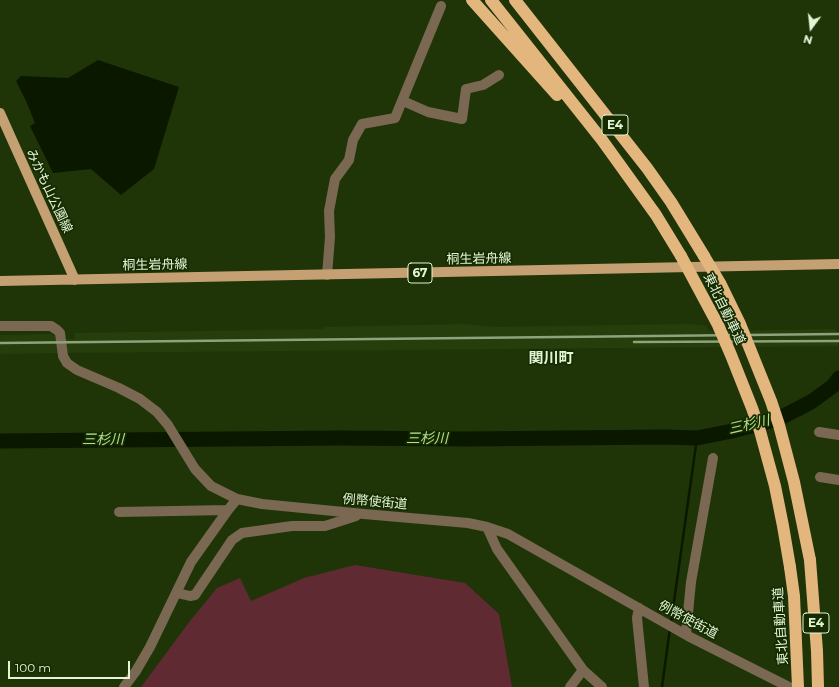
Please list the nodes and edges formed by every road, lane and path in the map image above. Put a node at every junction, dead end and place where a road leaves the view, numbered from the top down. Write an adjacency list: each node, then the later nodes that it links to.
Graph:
1 (472, 0): 8 (highway)
2 (491, 0): 8 (highway, 東北自動車道 / E4)
3 (515, 1): 35 (highway, 東北自動車道 / E4, bridge)
4 (441, 6): 6 (street)
5 (498, 75): 6 (street)
6 (403, 101): 10 (street)
7 (0, 113): 11 (main road, みかも山公園線)
8 (602, 140): 29 (highway, 東北自動車道 / E4, bridge)
9 (839, 264): 10 (main road, 桐生岩舟線 / 67)
10 (327, 275): 11 (main road, 桐生岩舟線 / 67)
11 (75, 280): 12 (main road, 桐生岩舟線 / 67)
12 (0, 281)
13 (0, 326): 19 (street, 例幣使街道)
14 (820, 432): 15 (street)
15 (839, 435)
16 (713, 458): 26 (street)
17 (820, 477): 18 (street)
18 (839, 480)
19 (237, 499): 20 (street); 22 (street, 例幣使街道)
20 (228, 510): 21 (street); 24 (street)
21 (119, 512)
22 (364, 514): 23 (street, 例幣使街道); 24 (street)
23 (487, 527): 25 (street, 例幣使街道); 27 (street)
24 (176, 593): 30 (street)
25 (639, 608): 26 (street, 例幣使街道); 33 (street)
26 (683, 633): 28 (street, 例幣使街道)
27 (583, 670): 31 (street); 32 (street)
28 (770, 682): 34 (street, 例幣使街道)
29 (798, 682)
30 (124, 687)
31 (570, 687)
32 (602, 687)
33 (644, 687)
34 (789, 687)
35 (818, 687)

